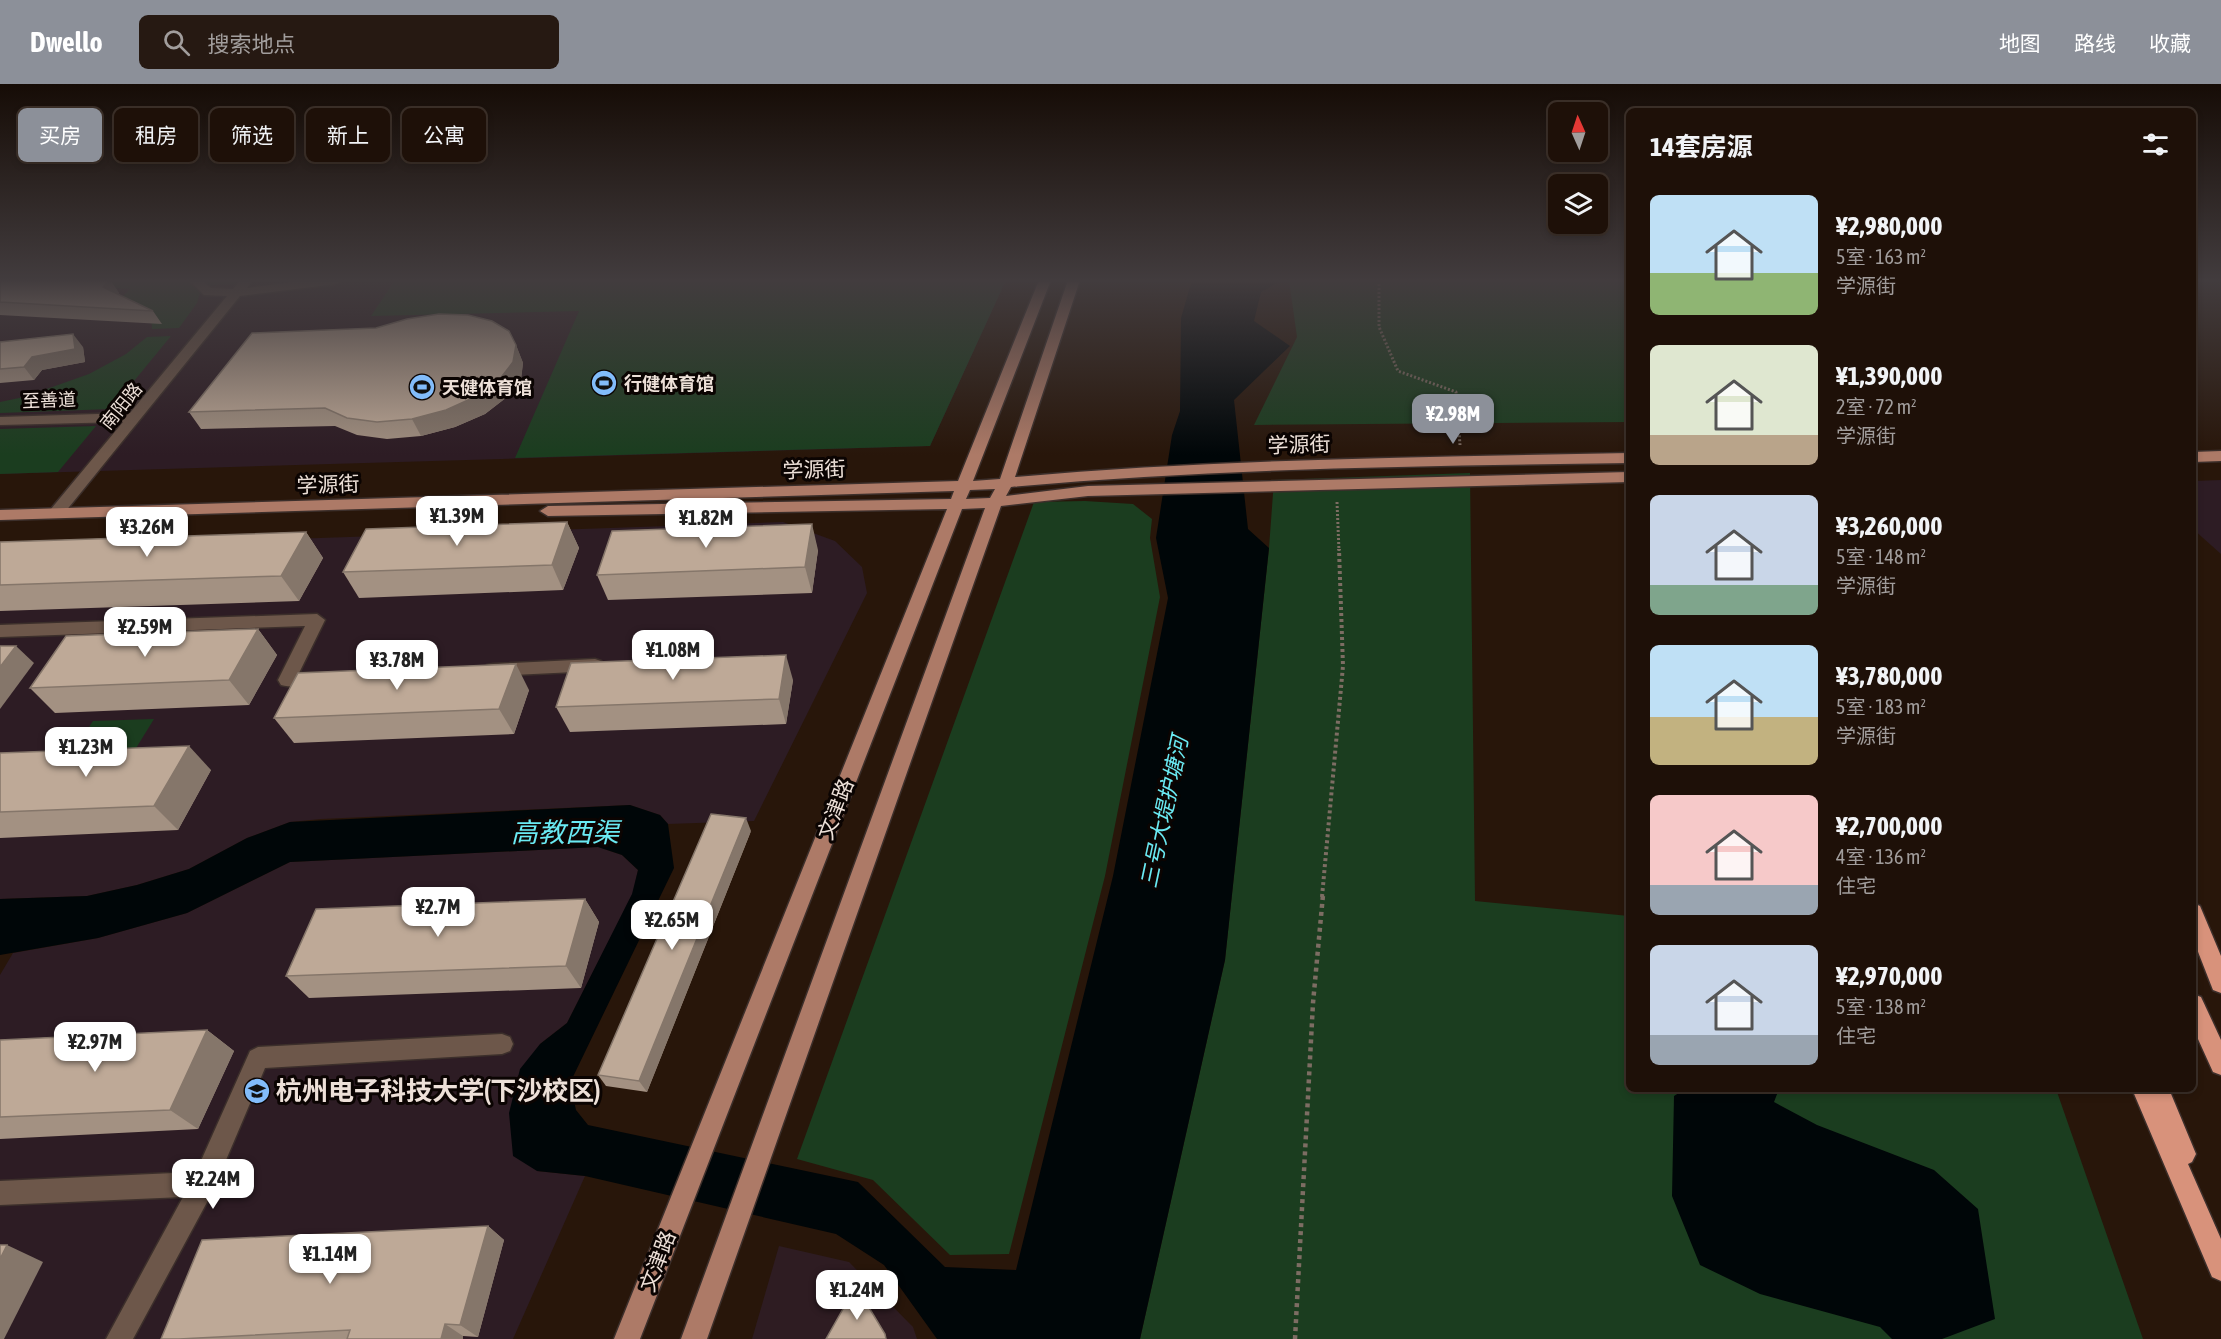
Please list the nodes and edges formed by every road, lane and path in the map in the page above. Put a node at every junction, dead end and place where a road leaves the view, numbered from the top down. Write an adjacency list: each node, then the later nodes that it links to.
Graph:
1 (199, 339): 5 (street, 南阳路)
2 (1022, 339): 15 (main road, 文津路)
3 (1054, 339): 14 (main road)
4 (1384, 339): 12 (path)
5 (135, 417): 6 (street, 至善道); 19 (street, 南阳路)
6 (0, 421)
7 (2196, 446): 8 (main road)
8 (2221, 446)
9 (2221, 456): 10 (main road)
10 (2196, 457)
11 (1626, 458): 12 (main road, 学源街)
12 (1462, 461): 14 (main road, 学源街)
13 (1626, 477): 16 (main road, 学源街)
14 (1006, 483): 15 (main road, 学源街); 17 (main road)
15 (965, 486): 18 (main road, 文津路); 19 (main road, 学源街)
16 (1334, 486): 17 (main road, 学源街); 40 (path)
17 (995, 502): 18 (main road, 学源街); 39 (main road)
18 (955, 503): 21 (main road, 学源街); 38 (main road, 文津路)
19 (56, 513): 20 (main road, 学源街)
20 (0, 515)
21 (0, 523)
22 (0, 631): 25 (street)
23 (609, 664): 24 (street)
24 (478, 671)
25 (335, 677)
26 (2196, 920): 27 (highway)
27 (2221, 983)
28 (2196, 1010): 30 (highway)
29 (502, 1044): 33 (street)
30 (2221, 1064)
31 (2144, 1092): 36 (highway)
32 (2159, 1092): 35 (highway)
33 (203, 1184): 34 (street); 37 (street)
34 (0, 1193)
35 (2221, 1246)
36 (2221, 1268)
37 (119, 1339)
38 (627, 1339)
39 (694, 1339)
40 (1296, 1339)

